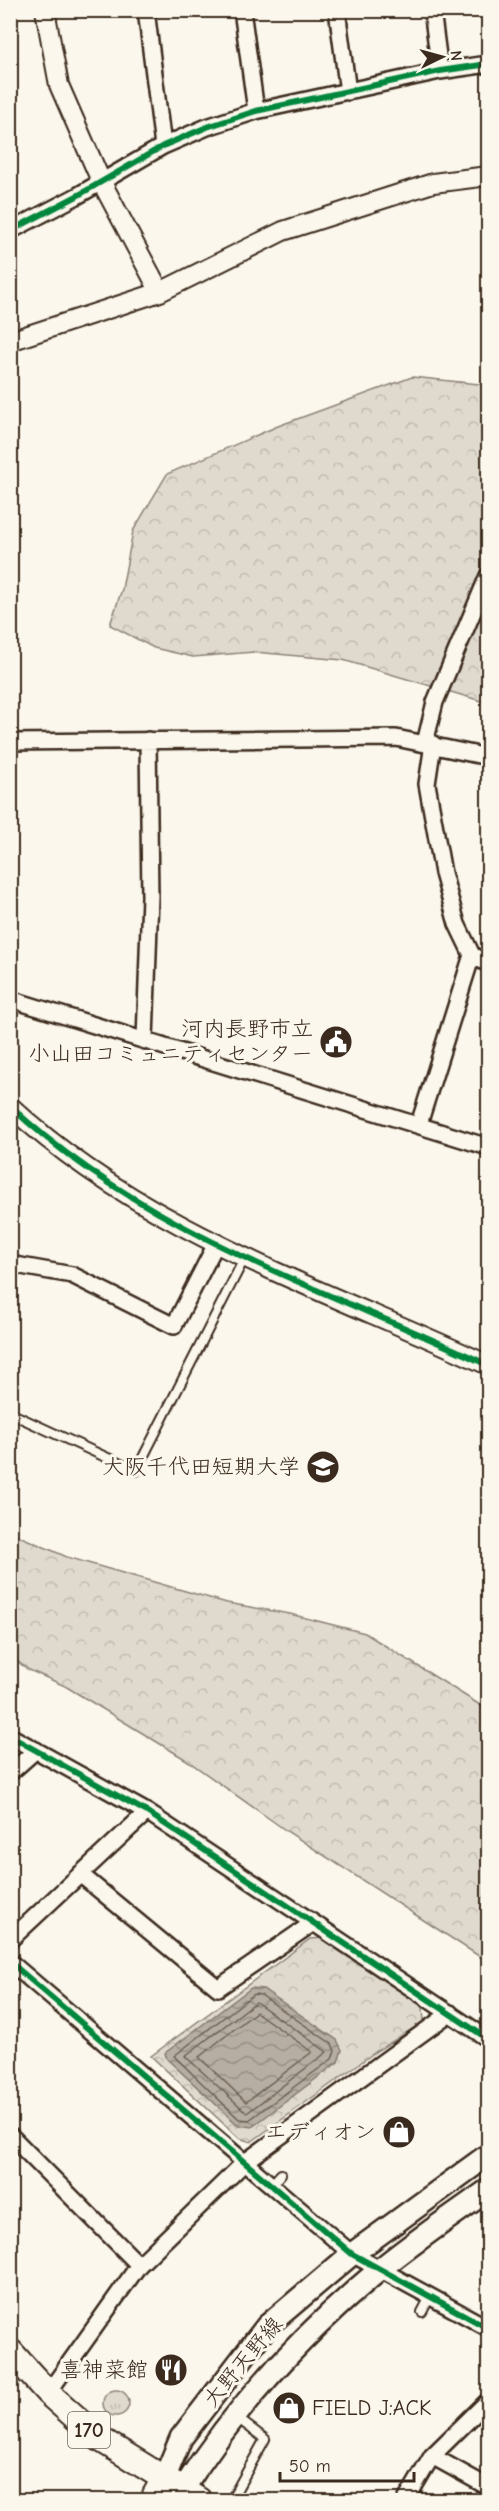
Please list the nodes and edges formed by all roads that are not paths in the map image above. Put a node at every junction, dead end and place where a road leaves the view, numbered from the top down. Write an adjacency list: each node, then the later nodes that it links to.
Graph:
1 (45, 10): 12 (street)
2 (146, 10): 10 (street)
3 (242, 10): 9 (street)
4 (337, 10): 8 (street)
5 (432, 10): 7 (street)
6 (488, 65): 7 (street)
7 (440, 70): 8 (street)
8 (348, 92): 9 (street)
9 (256, 111): 10 (street)
10 (163, 146): 12 (street)
11 (489, 176): 14 (street)
12 (101, 181): 13 (street); 14 (street)
13 (10, 231)
14 (160, 292): 15 (street)
15 (10, 341)
16 (489, 576): 19 (street)
17 (148, 740): 18 (street); 19 (street); 24 (street)
18 (10, 742)
19 (429, 743): 20 (street); 21 (street)
20 (489, 757)
21 (472, 955): 22 (street); 26 (street)
22 (489, 964)
23 (10, 999): 24 (street)
24 (145, 1040): 26 (street)
25 (10, 1106): 28 (street)
26 (419, 1124): 27 (street)
27 (489, 1146)
28 (217, 1242): 29 (street); 30 (street)
29 (246, 1256): 31 (street); 32 (lane)
30 (10, 1264)
31 (489, 1365)
32 (10, 1413)
33 (10, 1736): 34 (street)
34 (36, 1750): 35 (street); 36 (street)
35 (10, 1773)
36 (147, 1812): 37 (street); 38 (street)
37 (80, 1874): 38 (street); 39 (street)
38 (314, 1923): 41 (street)
39 (10, 1940)
40 (10, 1962): 45 (street)
41 (450, 2013): 42 (street); 45 (street)
42 (489, 2039)
43 (10, 2135): 48 (street)
44 (489, 2155): 47 (main road, 大野天野線)
45 (245, 2162): 47 (street); 48 (street)
46 (489, 2190): 49 (main road, 大野天野線)
47 (352, 2254): 49 (street); 59 (main road, 大野天野線)
48 (139, 2265): 54 (street)
49 (379, 2270): 50 (street); 56 (main road, 大野天野線)
50 (430, 2297): 51 (lane); 52 (street)
51 (422, 2312)
52 (488, 2328)
53 (10, 2351): 54 (highway, 170)
54 (48, 2393): 59 (highway, 170)
55 (489, 2401): 57 (street)
56 (234, 2416): 59 (main road, 大野天野線); 61 (lane)
57 (432, 2456): 58 (street); 62 (street)
58 (489, 2487)
59 (181, 2493): 60 (highway)
60 (152, 2500)
61 (231, 2500)
62 (406, 2500)

